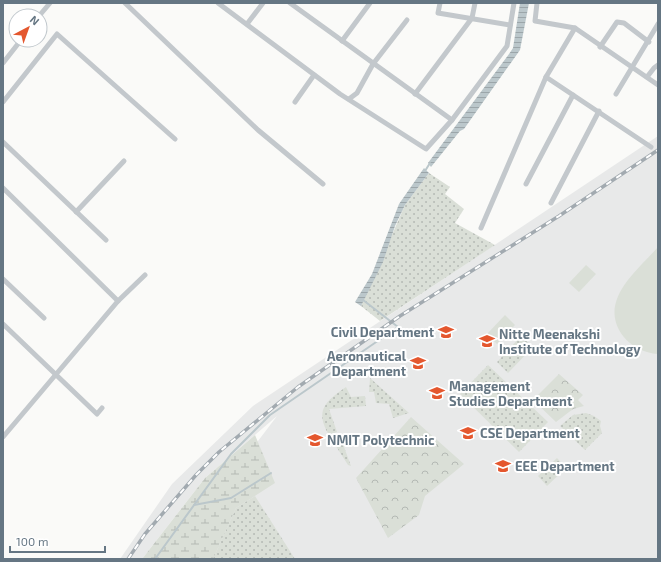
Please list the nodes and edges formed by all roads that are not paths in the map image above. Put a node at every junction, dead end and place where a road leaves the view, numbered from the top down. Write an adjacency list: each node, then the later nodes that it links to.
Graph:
1 (125, 3): 40 (street)
2 (218, 3): 12 (street)
3 (263, 3): 12 (street)
4 (290, 3): 16 (street)
5 (370, 3): 16 (street)
6 (440, 3): 10 (street)
7 (475, 3): 10 (street)
8 (514, 3): 14 (street)
9 (538, 3): 15 (street)
10 (472, 18): 14 (street); 28 (street)
11 (407, 20): 21 (street)
12 (247, 24): 24 (street)
13 (658, 24): 17 (street)
14 (510, 25): 35 (street)
15 (575, 28): 18 (street); 25 (street)
16 (342, 41): 21 (street)
17 (649, 42): 18 (street); 23 (street)
18 (600, 47): 23 (street)
19 (15, 48): 20 (street)
20 (3, 63)
21 (374, 64): 28 (street); 31 (street)
22 (658, 65): 26 (street)
23 (632, 68): 26 (street); 29 (street)
24 (314, 75): 31 (street); 33 (street)
25 (546, 77): 30 (street); 45 (street)
26 (647, 78): 27 (street)
27 (658, 85)
28 (415, 94): 35 (street)
29 (616, 94)
30 (573, 95): 34 (street); 41 (street)
31 (349, 99): 35 (street)
32 (3, 102): 36 (street)
33 (295, 102)
34 (599, 111): 38 (street); 43 (street)
35 (452, 120)
36 (175, 139)
37 (3, 142): 44 (street)
38 (651, 148)
39 (124, 161): 44 (street)
40 (323, 184)
41 (526, 184)
42 (3, 188): 49 (street)
43 (551, 203)
44 (76, 212): 46 (street)
45 (481, 228)
46 (106, 240)
47 (145, 275): 49 (street)
48 (3, 279): 50 (street)
49 (118, 301): 52 (street)
50 (44, 318)
51 (3, 324): 52 (street)
52 (57, 374): 53 (street); 54 (street)
53 (102, 408)
54 (3, 437)

